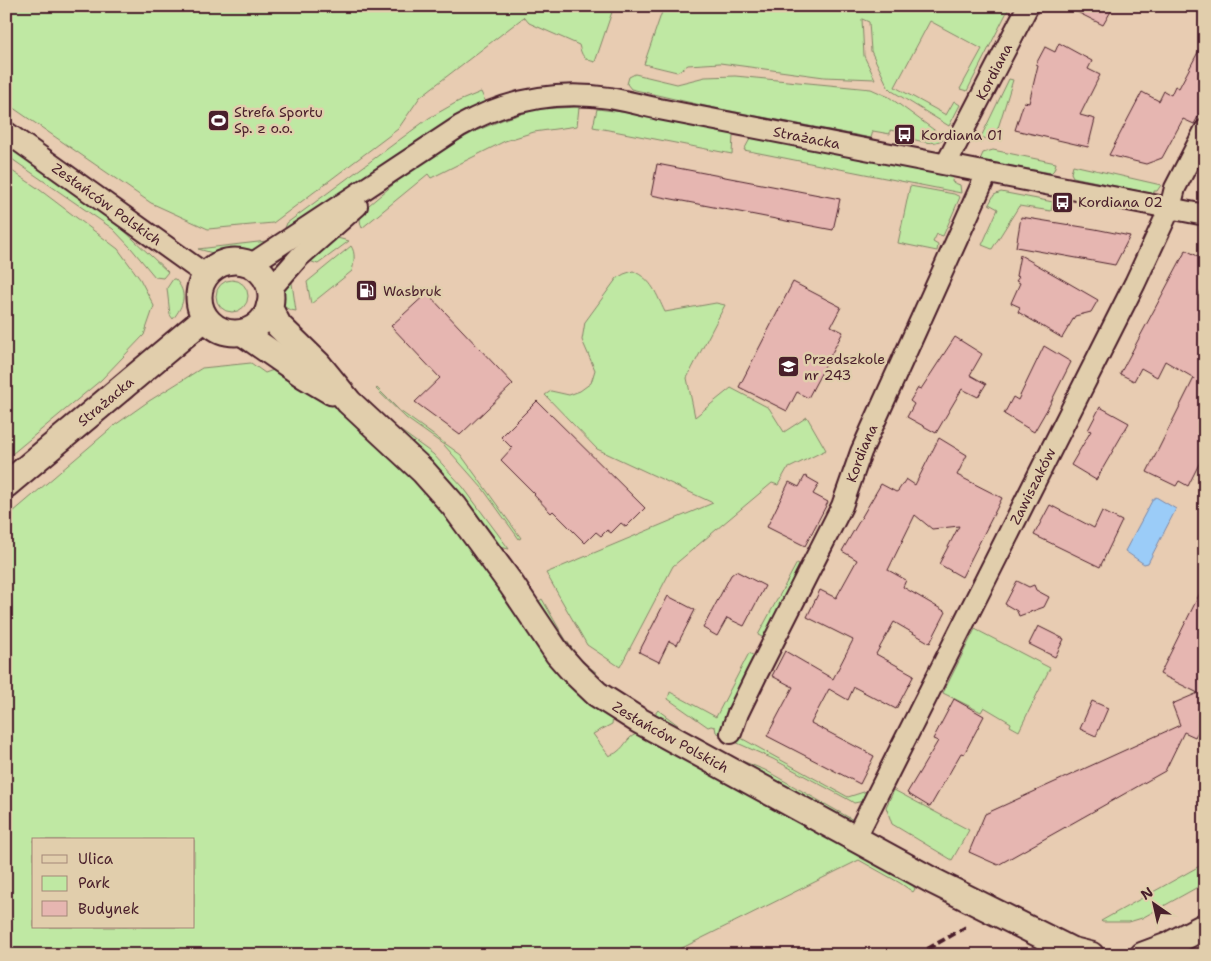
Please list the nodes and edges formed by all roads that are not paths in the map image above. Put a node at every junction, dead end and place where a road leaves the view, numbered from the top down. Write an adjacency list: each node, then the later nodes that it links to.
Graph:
1 (1028, 6): 5 (street, Kordiana)
2 (1205, 130): 7 (street, Zawiszaków)
3 (6, 132): 10 (street, Zesłańców Polskich)
4 (419, 152): 5 (street, Strażacka); 9 (street, Strażacka); 11 (street, Strażacka)
5 (946, 164): 6 (street, Strażacka)
6 (987, 173): 7 (street, Strażacka); 16 (street, Kordiana)
7 (1170, 208): 8 (street, Strażacka); 17 (street, Zawiszaków)
8 (1205, 215)
9 (250, 265): 10 (main road); 11 (main road)
10 (206, 275): 12 (main road)
11 (270, 298): 13 (main road); 14 (main road, Zesłańców Polskich)
12 (205, 318): 13 (main road); 15 (main road, Strażacka)
13 (243, 333): 14 (main road, Zesłańców Polskich)
14 (349, 402): 17 (main road, Zesłańców Polskich)
15 (6, 485)
16 (731, 733)
17 (855, 839): 19 (main road, Zesłańców Polskich)
18 (1205, 926): 20 (main road)
19 (1090, 954)
20 (1143, 955)

